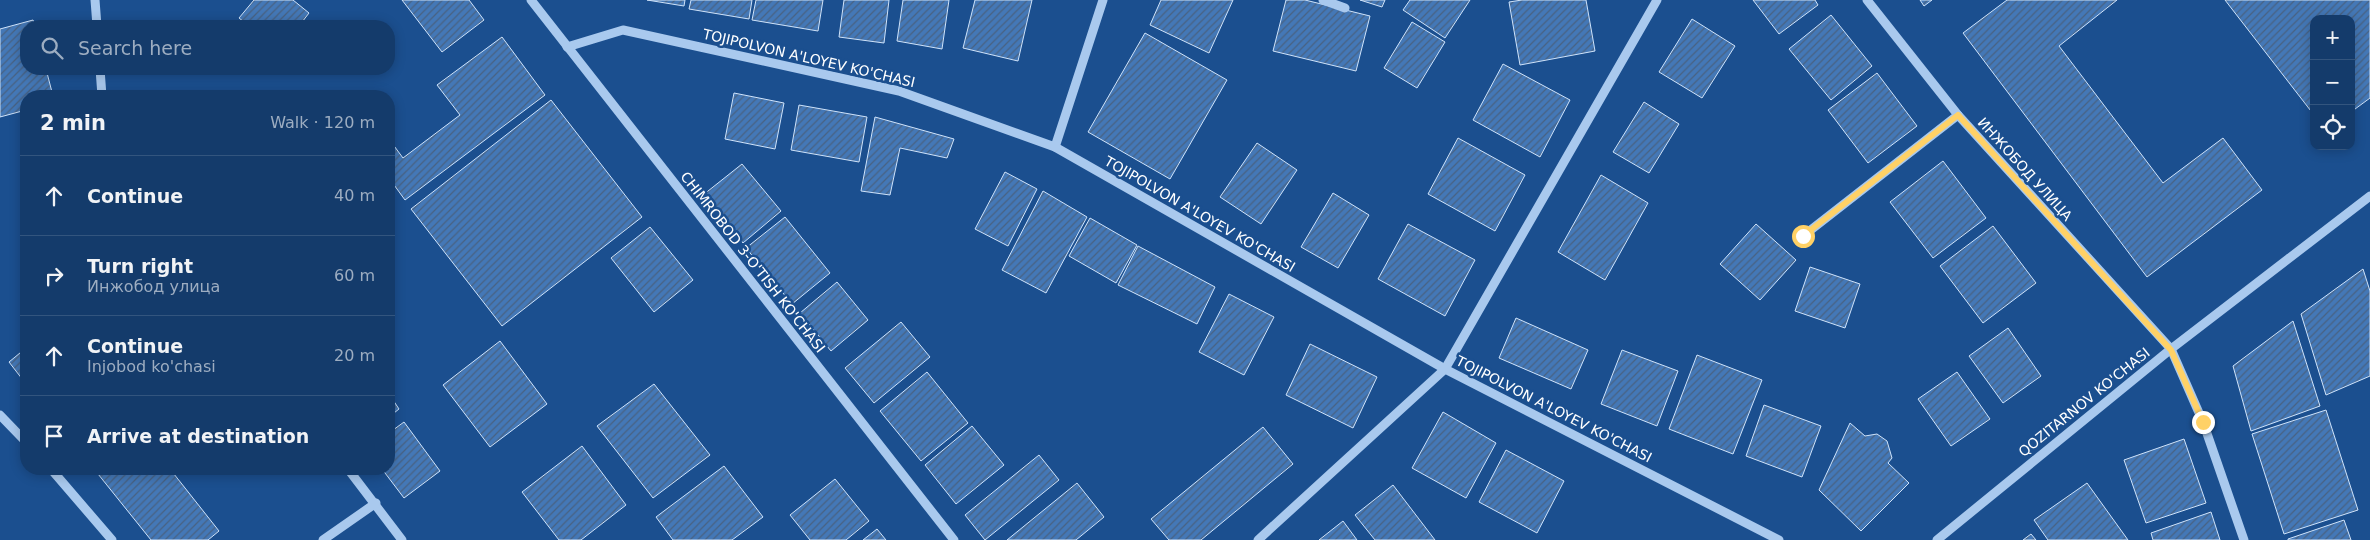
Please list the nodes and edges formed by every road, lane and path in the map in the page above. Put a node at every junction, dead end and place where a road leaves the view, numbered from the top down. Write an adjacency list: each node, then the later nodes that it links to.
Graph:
1 (95, 0): 8 (street)
2 (531, 0): 9 (street, CHIMROBOD 3-O'TISH KO'CHASI)
3 (1103, 0): 13 (street)
4 (1322, 0): 7 (street)
5 (1657, 0): 17 (street)
6 (1867, 0): 12 (street, ИНЖОБОД УЛИЦА)
7 (1345, 8)
8 (97, 20)
9 (568, 47): 13 (street, TOJIPOLVON A'LOYEV KO'CHASI); 26 (street, CHIMROBOD 3-O'TISH KO'CHASI)
10 (100, 75): 11 (street)
11 (102, 90)
12 (1958, 115): 15 (street); 16 (street, ИНЖОБОД УЛИЦА)
13 (1055, 147): 17 (street, TOJIPOLVON A'LOYEV KO'CHASI)
14 (2370, 196): 16 (street, QOZITARNOV KO'CHASI)
15 (1803, 236)
16 (2171, 350): 29 (street, QOZITARNOV KO'CHASI); 30 (street, ИНЖОБОД УЛИЦА)
17 (1444, 369): 27 (street); 28 (street, TOJIPOLVON A'LOYEV KO'CHASI)
18 (0, 415): 19 (street)
19 (20, 436)
20 (56, 475): 23 (street)
21 (353, 475): 22 (street)
22 (376, 503): 24 (street); 25 (street)
23 (112, 540)
24 (323, 540)
25 (402, 540)
26 (954, 540)
27 (1258, 540)
28 (1780, 540)
29 (1937, 540)
30 (2244, 540)

